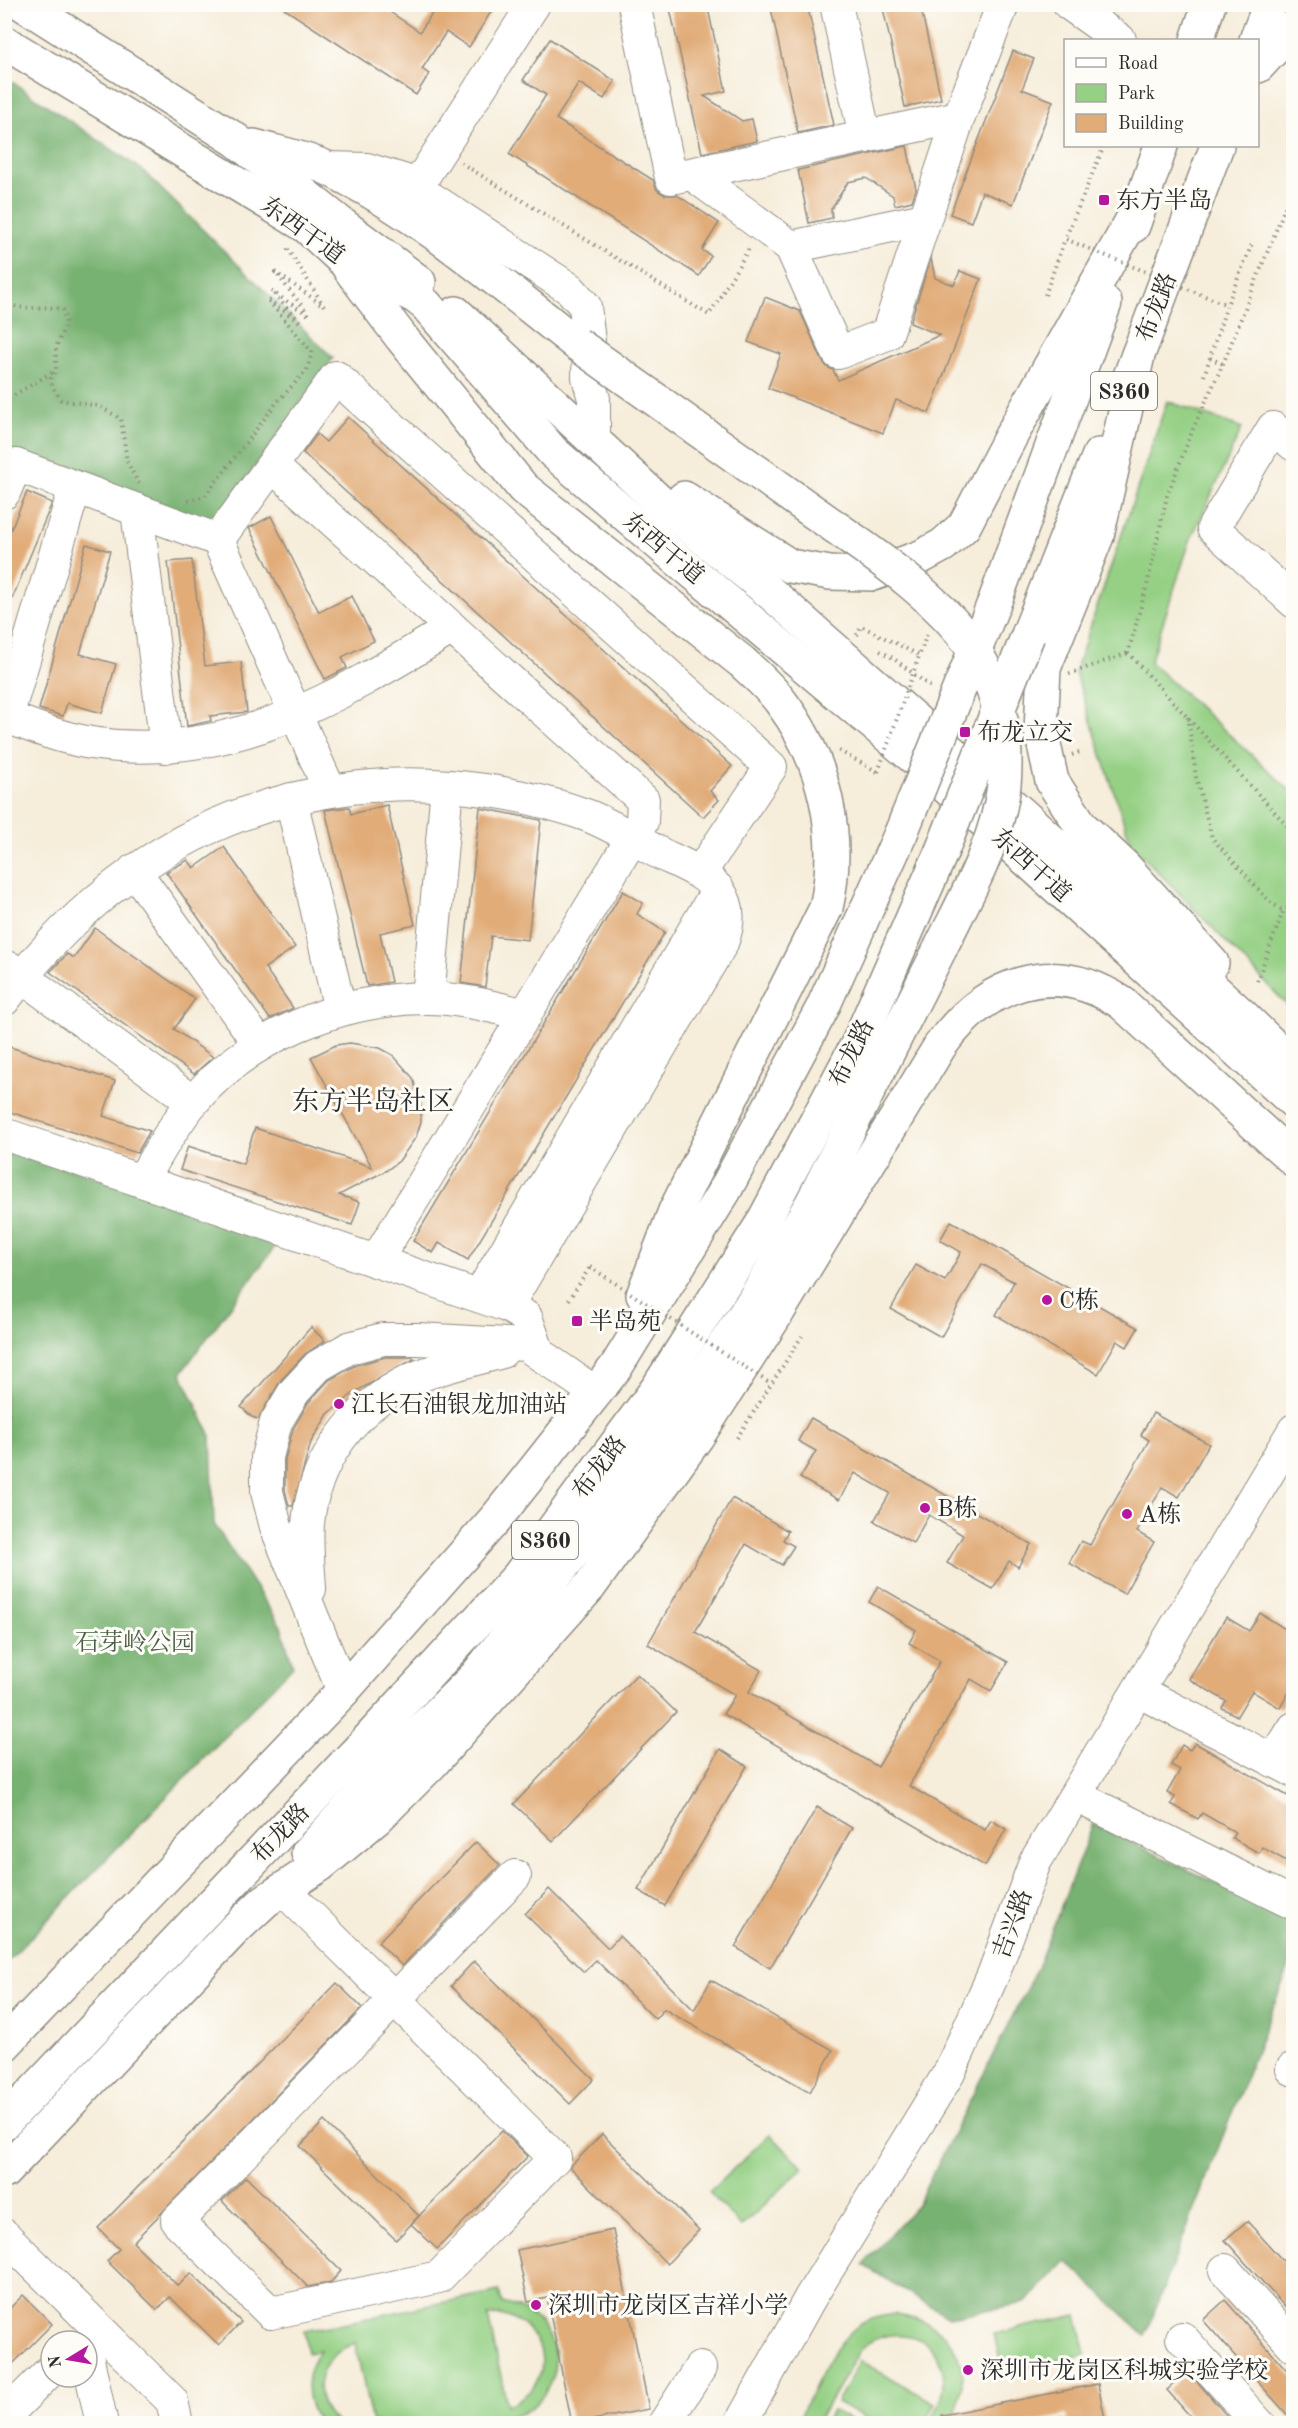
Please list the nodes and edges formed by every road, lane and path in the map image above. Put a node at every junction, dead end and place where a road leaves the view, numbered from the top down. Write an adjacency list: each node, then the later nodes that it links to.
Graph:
1 (22, 4): 17 (main road, 东西干道)
2 (534, 4): 21 (street)
3 (634, 4): 23 (street)
4 (836, 4): 16 (street)
5 (1003, 4): 15 (street)
6 (1069, 4): 10 (street)
7 (1209, 4): 11 (main road)
8 (1270, 4): 12 (main road)
9 (1293, 27): 14 (main road)
10 (1119, 39)
11 (1197, 39)
12 (1256, 39)
13 (4, 42): 34 (main road, 东西干道)
14 (1259, 64)
15 (959, 117): 16 (street); 27 (street)
16 (865, 137): 23 (street)
17 (236, 140): 22 (main road); 36 (main road, 东西干道)
18 (1104, 147): 29 (path, bridge)
19 (1161, 147): 26 (main road, 布龙路 / S360)
20 (1217, 147): 40 (main road, 布龙路 / S360)
21 (440, 150): 25 (street); 28 (path)
22 (327, 168): 25 (street); 33 (main road)
23 (692, 174): 28 (street)
24 (1292, 190): 42 (path)
25 (424, 194): 33 (street); 46 (street)
26 (1140, 206): 46 (main road); 95 (main road, 布龙路 / S360, bridge)
27 (925, 219): 31 (street); 31 (street)
28 (763, 226): 31 (street)
29 (1065, 239): 35 (path); 38 (path, bridge)
30 (1252, 243): 38 (path)
31 (791, 247)
32 (288, 249): 52 (path)
33 (457, 249): 102 (main road, bridge)
34 (345, 262): 36 (main road, 东西干道); 39 (main road)
35 (1045, 295)
36 (430, 299): 39 (main road); 46 (main road, 东西干道); 86 (main road, 东西干道)
37 (4, 301): 43 (path)
38 (1227, 305): 41 (path)
39 (401, 337): 95 (main road)
40 (1138, 355): 84 (main road); 100 (main road, 布龙路 / S360, bridge)
41 (1210, 358): 42 (path); 44 (path)
42 (1223, 364): 59 (path)
43 (56, 369): 45 (path); 51 (path)
44 (1204, 376)
45 (4, 401)
46 (594, 440): 84 (main road, 东西干道)
47 (1293, 445): 54 (street)
48 (272, 466): 53 (street); 56 (street); 74 (street)
49 (75, 487): 50 (street); 51 (street); 64 (street)
50 (4, 493)
51 (139, 498): 53 (street); 66 (street)
52 (186, 501)
53 (218, 540): 63 (street)
54 (1293, 602)
55 (931, 625): 60 (path, bridge)
56 (452, 628): 63 (street); 72 (street)
57 (856, 639): 60 (path)
58 (874, 649): 61 (path)
59 (1128, 654): 62 (path); 65 (path)
60 (919, 655): 67 (path, bridge)
61 (893, 658)
62 (1066, 675)
63 (295, 713): 66 (street); 69 (street)
64 (6, 716): 66 (street)
65 (1188, 716): 71 (path); 76 (path)
66 (166, 747)
67 (836, 749)
68 (447, 786): 69 (street); 72 (street); 79 (street)
69 (330, 791): 70 (street)
70 (291, 799): 73 (street); 81 (street)
71 (1293, 833)
72 (632, 838): 74 (street); 82 (street)
73 (134, 870): 80 (street); 83 (street)
74 (709, 881): 92 (street)
75 (1293, 907): 76 (path)
76 (1284, 909): 78 (path)
77 (10, 968): 85 (street)
78 (1257, 981)
79 (428, 998): 81 (street); 82 (street)
80 (4, 1000)
81 (340, 1010): 83 (street)
82 (525, 1015): 90 (street)
83 (260, 1045): 85 (street)
84 (1293, 1066)
85 (193, 1102): 89 (street)
86 (1293, 1102)
87 (4, 1134): 89 (street)
88 (1293, 1160): 110 (main road)
89 (142, 1181): 90 (street)
90 (376, 1261): 92 (street)
91 (569, 1300): 96 (path, bridge)
92 (493, 1301): 94 (street)
93 (802, 1336): 96 (path)
94 (532, 1350): 97 (street); 101 (street); 101 (street)
95 (616, 1367): 97 (main road, 布龙路 / S360)
96 (771, 1384): 99 (path)
97 (596, 1393): 103 (main road, 布龙路 / S360)
98 (1293, 1430): 104 (street, 吉兴路)
99 (737, 1438)
100 (518, 1577): 102 (main road); 106 (main road, 布龙路 / S360)
101 (312, 1616): 103 (street)
102 (476, 1676): 106 (main road); 110 (main road)
103 (343, 1691): 113 (main road, 布龙路 / S360)
104 (1138, 1691): 107 (street); 108 (street, 吉兴路)
105 (1293, 1728): 107 (street)
106 (365, 1743): 114 (main road, 布龙路 / S360)
107 (1283, 1766)
108 (1076, 1796): 111 (street); 129 (street, 吉兴路)
109 (515, 1876): 112 (street)
110 (274, 1895): 112 (street); 115 (main road)
111 (1293, 1904)
112 (395, 2000): 112 (street)
113 (4, 2045)
114 (4, 2122)
115 (4, 2172)
116 (4, 2235): 118 (street)
117 (1225, 2270): 120 (street)
118 (77, 2329)
119 (1182, 2338): 130 (street)
120 (1293, 2346)
121 (99, 2349): 127 (street)
122 (700, 2368): 128 (street)
123 (39, 2386): 125 (street)
124 (95, 2389): 126 (street)
125 (17, 2414)
126 (102, 2424)
127 (177, 2424)
128 (664, 2424)
129 (740, 2424)
130 (1259, 2424)

